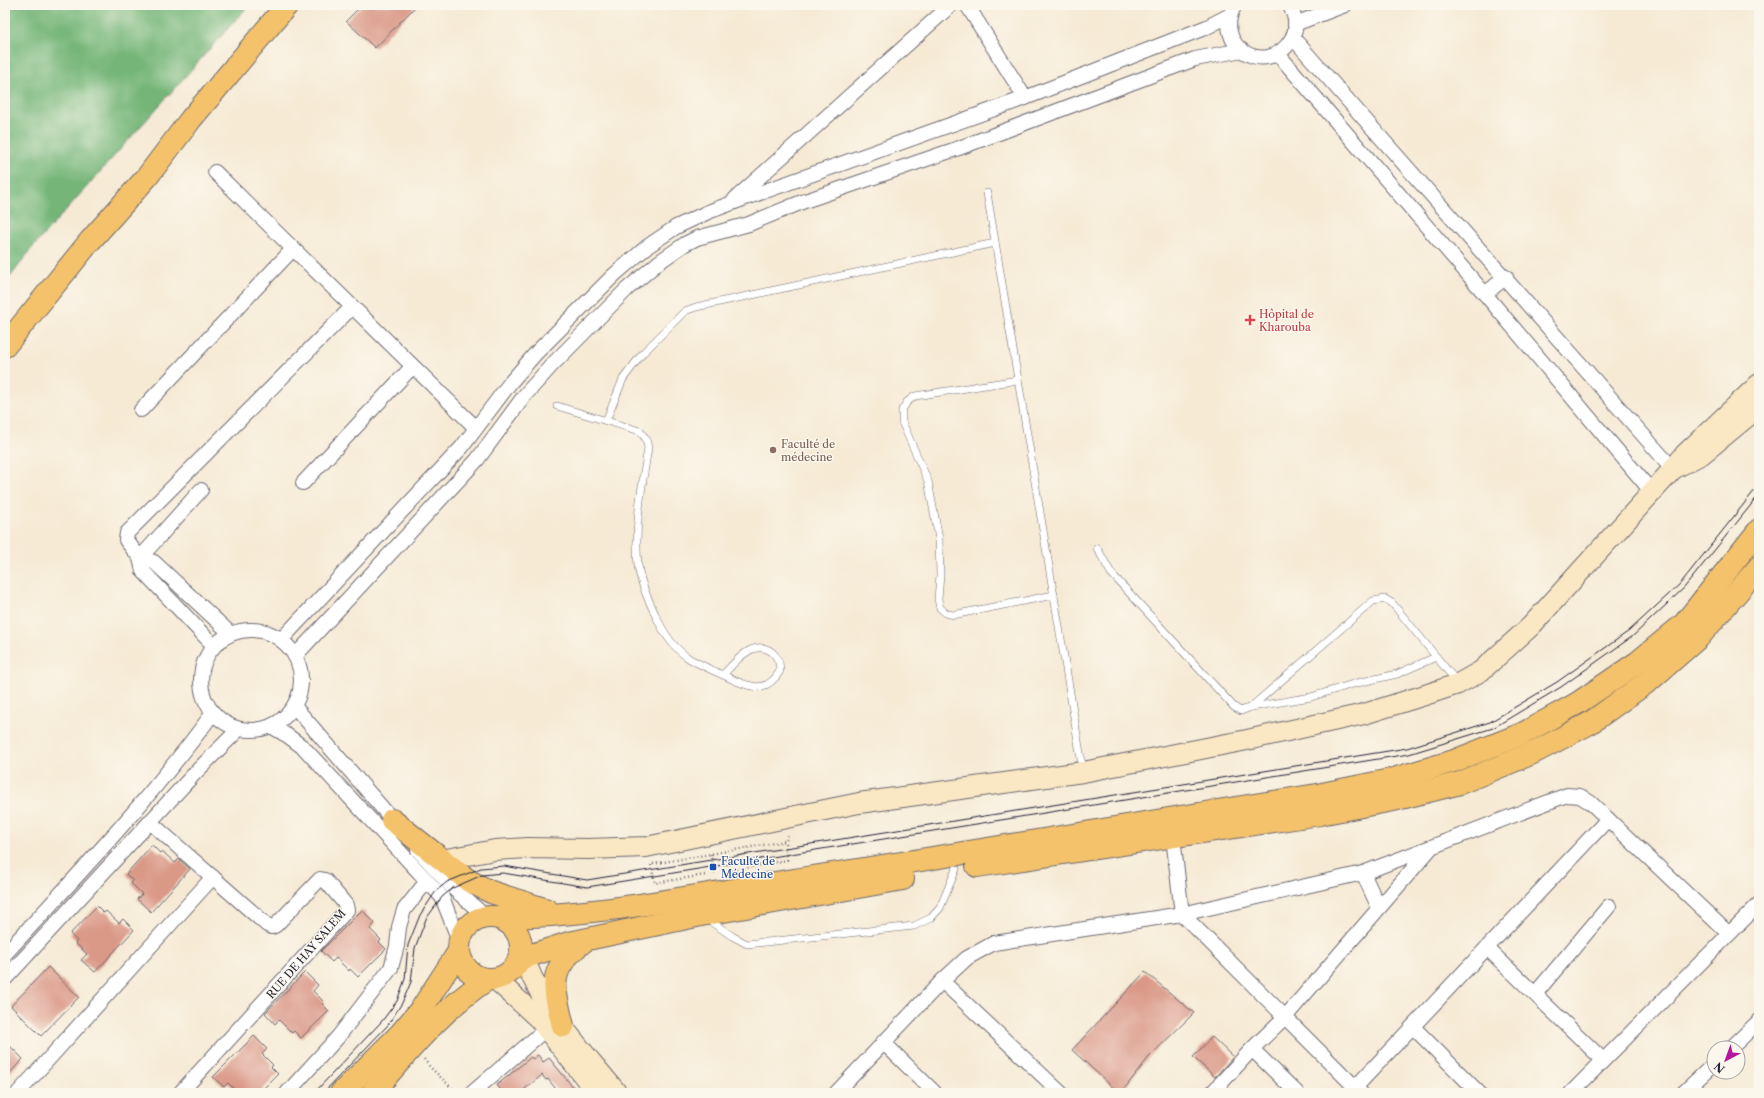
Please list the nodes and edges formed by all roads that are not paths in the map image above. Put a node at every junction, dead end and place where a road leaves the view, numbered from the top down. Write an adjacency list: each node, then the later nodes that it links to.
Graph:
1 (287, 5): 21 (main road)
2 (951, 5): 13 (street)
3 (967, 5): 10 (street)
4 (1290, 5): 7 (street)
5 (1345, 5): 7 (street)
6 (1231, 9): 8 (street); 10 (street)
7 (1294, 31): 9 (street); 18 (street)
8 (1242, 50): 9 (street); 15 (street)
9 (1278, 54): 19 (street)
10 (1025, 98): 13 (street)
11 (215, 172): 17 (street)
12 (987, 193): 16 (lane)
13 (728, 204): 14 (street)
14 (708, 212): 15 (street); 29 (street)
15 (715, 233): 42 (street)
16 (995, 243): 23 (lane); 28 (lane)
17 (293, 249): 20 (street); 27 (street)
18 (1506, 277): 19 (street); 30 (street)
19 (1485, 294): 33 (street)
20 (352, 307): 22 (street); 36 (street)
21 (5, 346)
22 (412, 367): 29 (street); 31 (street)
23 (1018, 380): 38 (lane); 38 (lane)
24 (1759, 384): 30 (street)
25 (557, 406): 28 (lane)
26 (1759, 407): 30 (street)
27 (141, 410)
28 (606, 421): 44 (lane)
29 (476, 428): 40 (street)
30 (1673, 469): 33 (street)
31 (303, 483)
32 (201, 490): 36 (street)
33 (1652, 492): 45 (street)
34 (1759, 530): 65 (main road)
35 (1097, 548): 47 (lane)
36 (140, 558): 39 (street); 41 (street)
37 (1759, 567): 55 (main road)
38 (1054, 595): 51 (lane)
39 (231, 634): 40 (street); 41 (street)
40 (281, 640): 42 (street)
41 (214, 646): 48 (street)
42 (295, 656): 46 (street)
43 (1436, 657): 45 (lane); 47 (lane); 47 (lane)
44 (723, 675): 44 (lane)
45 (1458, 684): 51 (street)
46 (294, 706): 49 (street); 52 (street)
47 (1251, 707)
48 (213, 713): 50 (street); 73 (street)
49 (270, 726): 50 (street); 61 (street)
50 (240, 729): 54 (street)
51 (1083, 772): 57 (street)
52 (392, 820): 57 (main road); 68 (street)
53 (1608, 820): 56 (street); 69 (street); 72 (street)
54 (150, 822): 60 (street, RUE DE HAY SALEM); 76 (street)
55 (1173, 837): 58 (main road); 66 (street)
56 (1432, 848): 59 (street); 64 (street)
57 (441, 860): 65 (main road)
58 (956, 869): 67 (main road); 67 (lane)
59 (1363, 873): 64 (street); 66 (street)
60 (213, 877): 89 (street); 90 (street, RUE DE HAY SALEM)
61 (427, 881): 71 (street); 91 (street)
62 (1759, 904): 69 (street)
63 (1609, 906): 78 (street)
64 (1378, 908): 79 (street)
65 (562, 914): 68 (main road)
66 (1182, 914): 77 (street); 79 (street)
67 (701, 915): 70 (main road)
68 (491, 917): 71 (main road); 74 (main road)
69 (1729, 934): 86 (street)
70 (587, 939): 74 (main road); 82 (main road)
71 (460, 947): 75 (main road); 92 (main road)
72 (1487, 948): 78 (street); 81 (street)
73 (5, 954)
74 (521, 954): 75 (main road); 82 (street)
75 (491, 978): 82 (street); 93 (main road)
76 (5, 979)
77 (942, 981): 84 (street); 99 (street)
78 (1535, 994): 86 (street)
79 (1286, 1016): 85 (street); 88 (street)
80 (1759, 1021): 83 (street)
81 (1413, 1026): 88 (street); 102 (street)
82 (555, 1027): 94 (street); 95 (street); 96 (street)
83 (1739, 1040)
84 (883, 1042): 97 (street); 98 (street)
85 (1252, 1049): 100 (street); 101 (street)
86 (1603, 1060): 103 (street)
87 (1706, 1071): 104 (street)
88 (1356, 1091)
89 (18, 1093)
90 (180, 1093)
91 (287, 1093)
92 (341, 1093)
93 (372, 1093)
94 (473, 1093)
95 (597, 1093)
96 (617, 1093)
97 (836, 1093)
98 (935, 1093)
99 (1061, 1093)
100 (1212, 1093)
101 (1297, 1093)
102 (1479, 1093)
103 (1571, 1093)
104 (1683, 1093)

